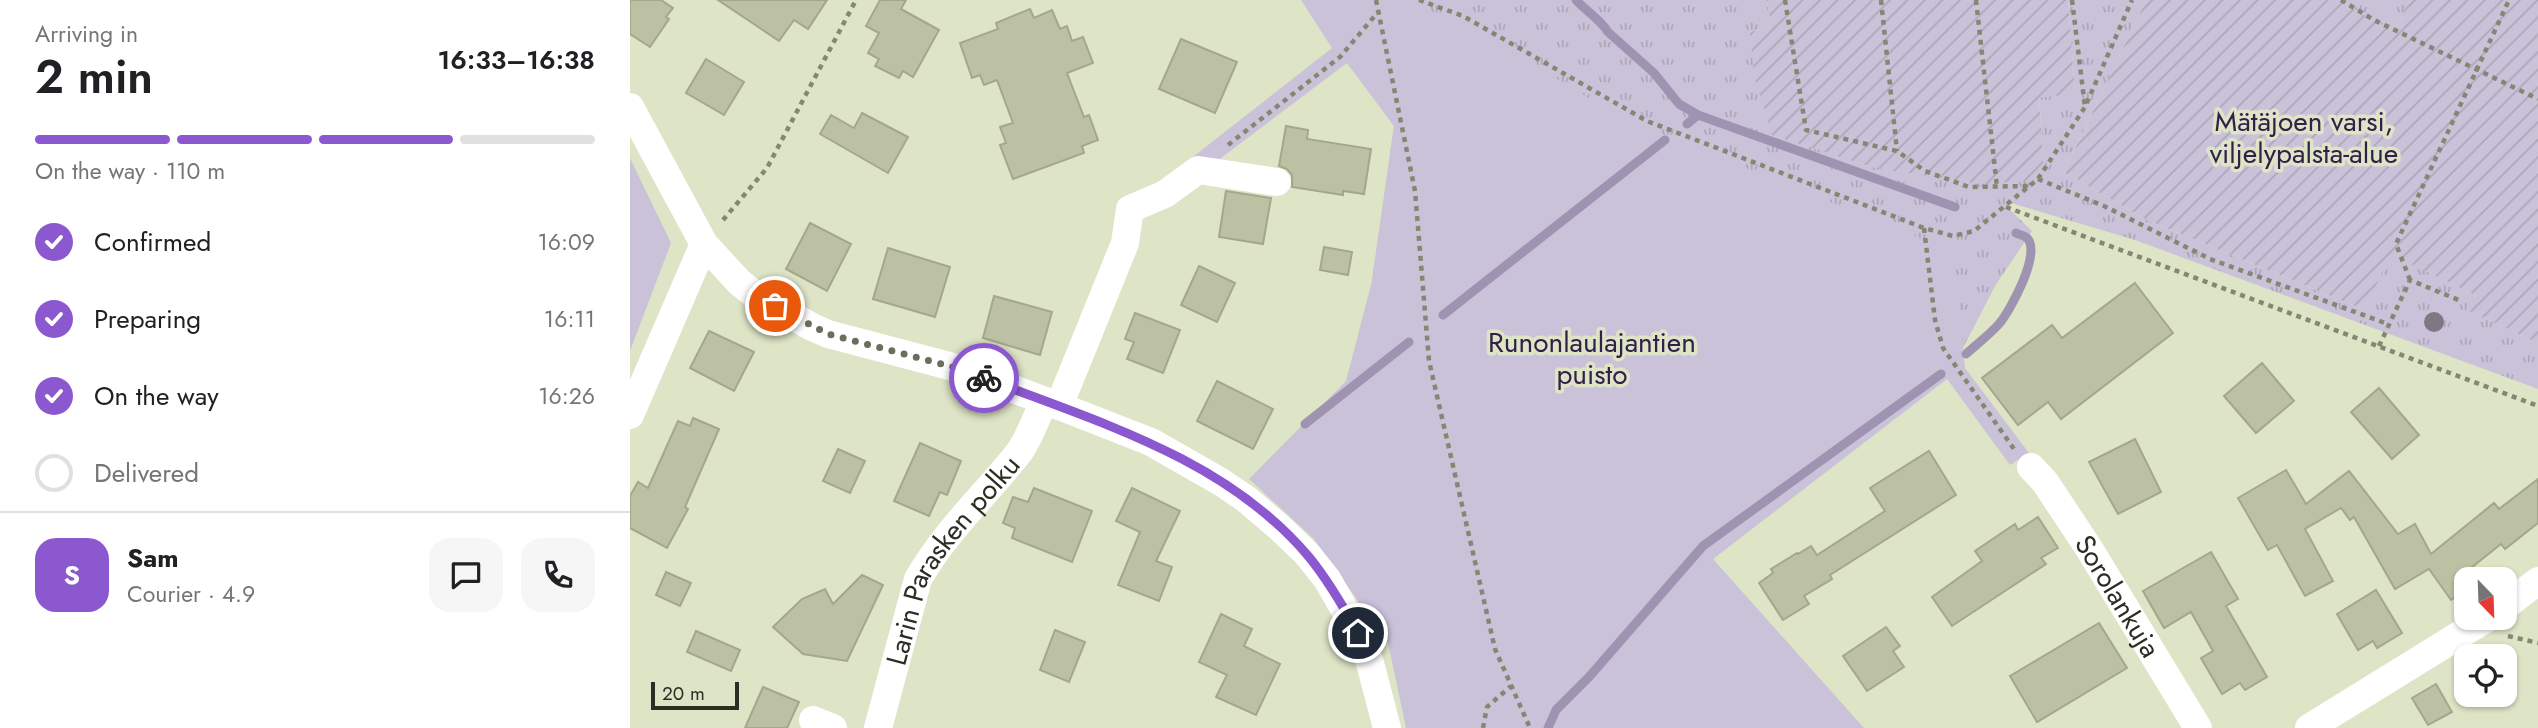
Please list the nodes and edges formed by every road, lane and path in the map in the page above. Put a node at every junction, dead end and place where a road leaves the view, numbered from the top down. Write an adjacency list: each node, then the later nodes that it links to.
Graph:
1 (856, 0): 24 (path)
2 (1376, 0): 11 (path)
3 (1419, 0): 23 (path)
4 (1785, 0): 16 (path)
5 (1881, 0): 16 (path)
6 (1976, 0): 21 (path)
7 (2072, 0): 15 (path)
8 (2132, 0): 15 (path)
9 (2341, 0): 12 (path)
10 (2509, 0): 12 (path)
11 (1378, 11): 17 (path); 36 (path)
12 (2476, 69): 13 (path); 25 (path)
13 (2538, 99)
14 (630, 107): 24 (street)
15 (2085, 107): 18 (path)
16 (1897, 151): 21 (path)
17 (1198, 170): 19 (street); 29 (street, Larin Parasken polku)
18 (2038, 179): 20 (path); 27 (path)
19 (1277, 182)
20 (2029, 186): 21 (path); 22 (path)
21 (1997, 187)
22 (2006, 207): 23 (path); 28 (path)
23 (1924, 228): 32 (path)
24 (704, 244): 29 (street); 31 (street)
25 (2410, 280): 26 (path); 27 (path)
26 (2461, 302)
27 (2388, 324): 28 (path)
28 (2379, 346): 30 (path)
29 (1051, 404): 37 (street, Larin Parasken polku); 38 (street)
30 (2538, 406)
31 (630, 415)
32 (2031, 467): 41 (street, Sorolankuja)
33 (2538, 581): 34 (street)
34 (2517, 597)
35 (2468, 630): 42 (street)
36 (1510, 686): 39 (path); 40 (path)
37 (878, 728)
38 (1387, 728)
39 (1483, 728)
40 (1530, 728)
41 (2198, 728)
42 (2309, 728)

